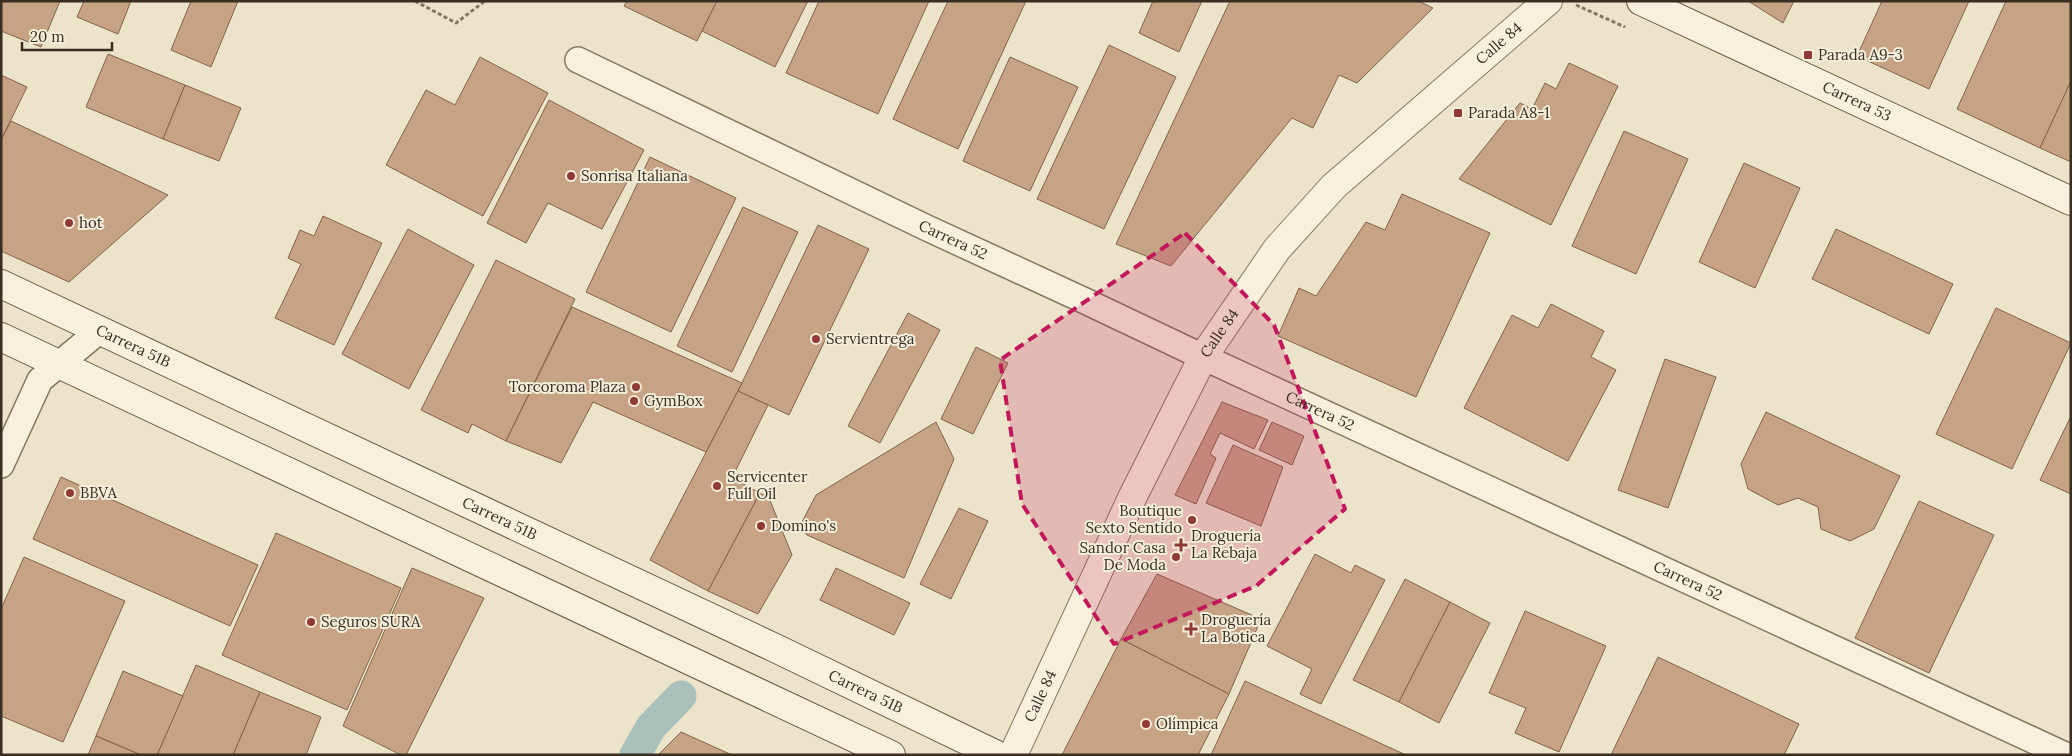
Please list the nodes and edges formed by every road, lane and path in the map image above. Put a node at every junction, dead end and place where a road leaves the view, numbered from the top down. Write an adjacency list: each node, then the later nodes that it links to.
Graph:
1 (415, 1): 2 (path)
2 (484, 1)
3 (1548, 1): 10 (main road, Calle 84)
4 (1641, 1): 6 (main road, Carrera 53)
5 (578, 60): 10 (street, Carrera 52)
6 (2071, 201)
7 (1, 284): 8 (main road, Carrera 51B)
8 (99, 331): 11 (street); 14 (main road, Carrera 51B)
9 (1, 337): 11 (main road)
10 (1203, 357): 15 (main road, Calle 84); 16 (street, Carrera 52)
11 (59, 364): 12 (street); 13 (main road)
12 (1, 465)
13 (891, 755)
14 (997, 755)
15 (1013, 755)
16 (2065, 755)

